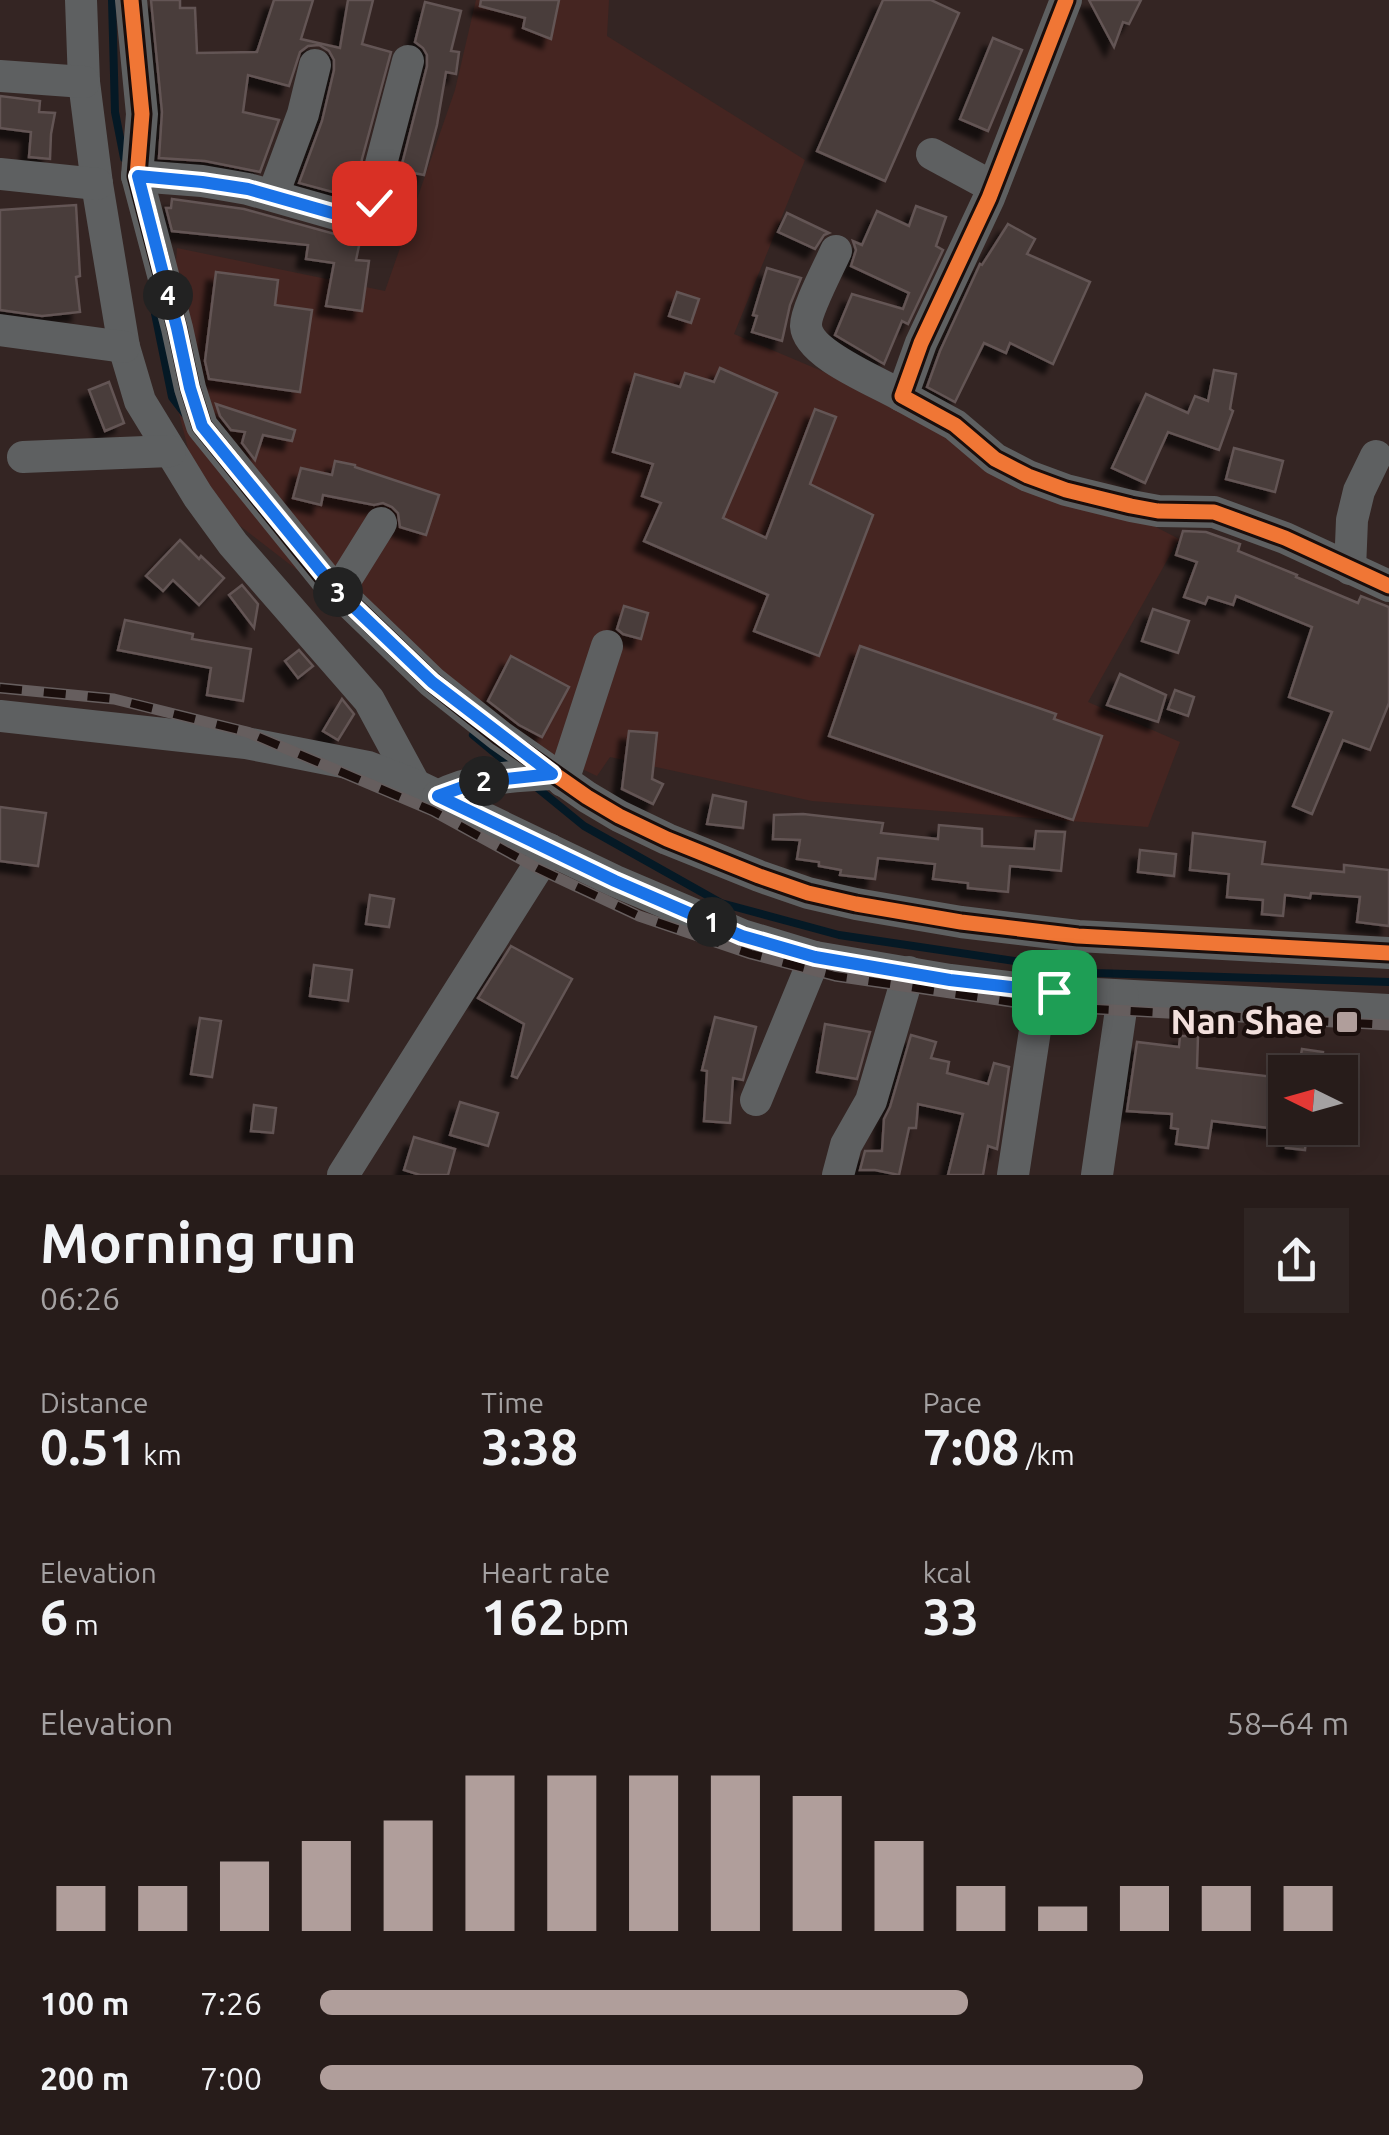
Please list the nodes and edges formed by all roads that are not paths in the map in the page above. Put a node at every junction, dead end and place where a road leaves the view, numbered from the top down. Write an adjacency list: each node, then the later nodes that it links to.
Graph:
1 (81, 0): 7 (street)
2 (131, 0): 10 (street)
3 (1066, 0): 12 (street)
4 (408, 61): 13 (street)
5 (315, 65): 13 (street)
6 (0, 76): 7 (street)
7 (84, 82): 11 (street)
8 (932, 154): 12 (street)
9 (0, 174): 11 (street)
10 (138, 176): 13 (street); 24 (street)
11 (97, 184): 16 (street)
12 (993, 187): 17 (street)
13 (273, 195)
14 (836, 252): 17 (street)
15 (0, 330): 16 (street)
16 (124, 348): 18 (street)
17 (902, 396): 22 (street)
18 (170, 451): 20 (street); 28 (street)
19 (1376, 456): 22 (street)
20 (23, 458)
21 (381, 523): 24 (street)
22 (1350, 569): 23 (street)
23 (1389, 586)
24 (338, 592): 27 (street)
25 (607, 646): 27 (street)
26 (0, 716): 28 (street)
27 (550, 777): 28 (street); 30 (street)
28 (433, 791): 29 (street)
29 (549, 849): 31 (street); 37 (street)
30 (1389, 953)
31 (815, 957): 32 (street); 36 (street)
32 (908, 972): 33 (street); 38 (street)
33 (1041, 991): 34 (street); 39 (street)
34 (1123, 996): 35 (street); 40 (street)
35 (1389, 1010)
36 (756, 1100)
37 (342, 1175)
38 (838, 1175)
39 (1013, 1175)
40 (1098, 1175)

